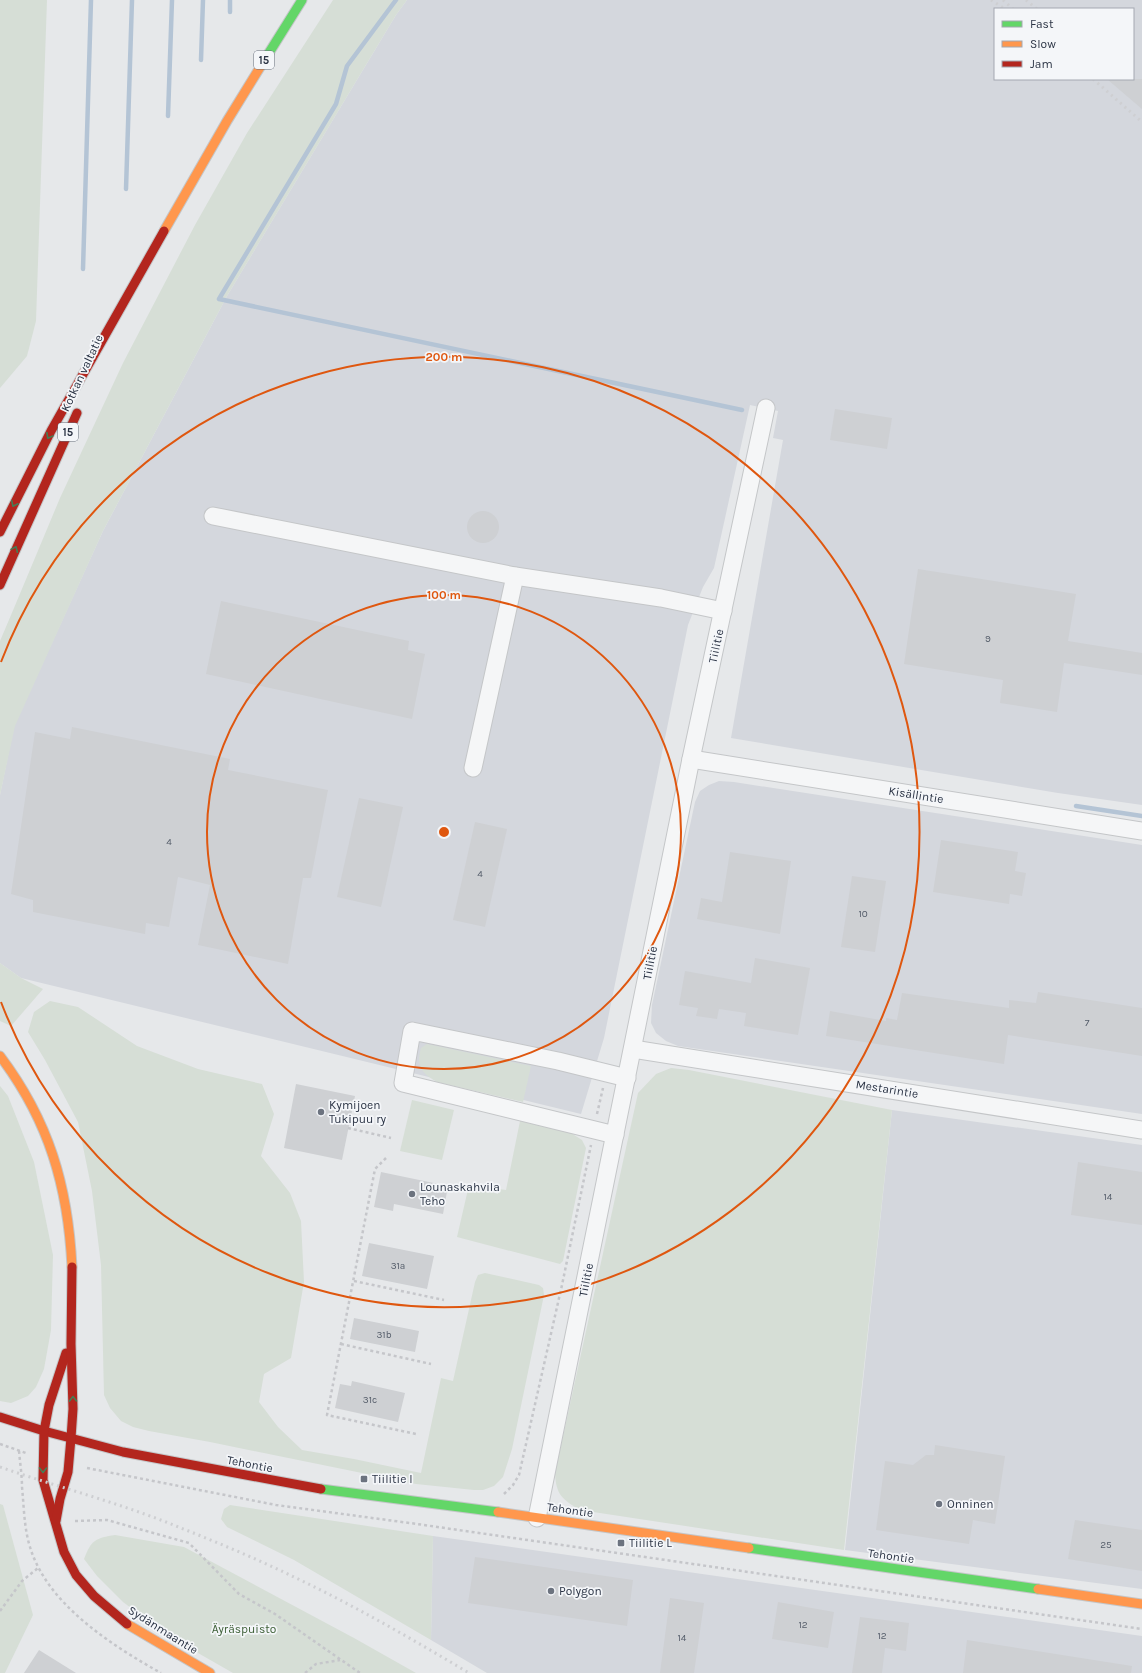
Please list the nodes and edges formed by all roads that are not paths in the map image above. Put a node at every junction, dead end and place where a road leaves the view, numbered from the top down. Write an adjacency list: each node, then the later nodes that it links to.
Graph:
1 (302, 0): 2 (main road, Kotkan valtatie / 15)
2 (138, 281): 3 (main road, Kotkan valtatie / 15); 7 (main road, Kotkan valtatie / 15, one-way to 7)
3 (101, 361)
4 (82, 403): 9 (main road, Kotkan valtatie / 15, one-way to 4)
5 (766, 408): 10 (street, Tiilitie)
6 (213, 516): 8 (street)
7 (0, 532)
8 (515, 576): 10 (street); 12 (street)
9 (0, 585)
10 (723, 611): 11 (street, Tiilitie)
11 (691, 759): 13 (street, Kisällintie); 14 (street, Tiilitie)
12 (473, 768)
13 (1142, 831)
14 (633, 1049): 16 (street, Tiilitie); 17 (street, Mestarintie)
15 (0, 1056): 19 (main road)
16 (627, 1078): 18 (street, Tiilitie); 18 (street)
17 (1142, 1130)
18 (615, 1135): 23 (street, Tiilitie)
19 (71, 1324): 21 (main road, Sydänmaantie); 22 (main road, one-way to 19)
20 (0, 1416): 21 (main road, Tehontie)
21 (44, 1431): 22 (main road, Tehontie); 24 (main road, Sydänmaantie, one-way to 24)
22 (71, 1438): 23 (main road, Tehontie); 24 (main road)
23 (537, 1518): 25 (main road, Tehontie)
24 (55, 1525): 26 (main road, Sydänmaantie)
25 (1142, 1604)
26 (210, 1673)

